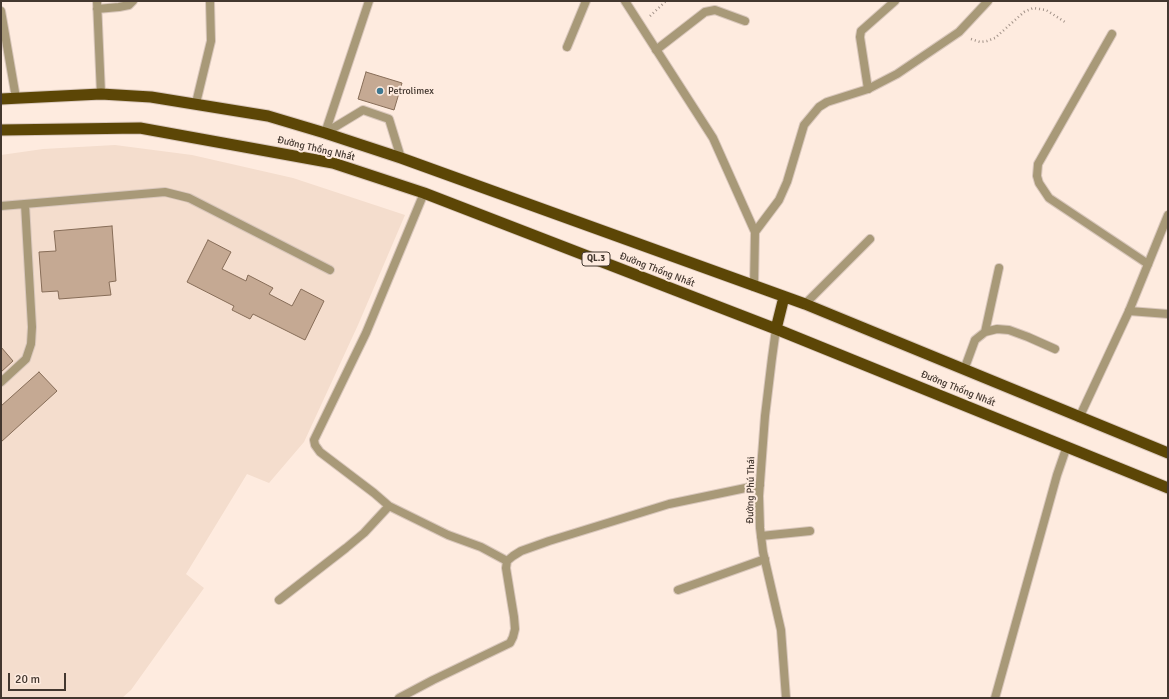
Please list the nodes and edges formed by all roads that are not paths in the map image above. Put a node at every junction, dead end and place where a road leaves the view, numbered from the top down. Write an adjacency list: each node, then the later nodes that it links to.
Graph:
1 (133, 1): 8 (street)
2 (210, 1): 18 (street)
3 (369, 1): 20 (street)
4 (586, 1): 12 (street)
5 (625, 1): 13 (street)
6 (895, 1): 14 (street)
7 (988, 1): 14 (street)
8 (97, 5): 15 (street)
9 (1, 11): 16 (street)
10 (745, 21): 13 (street)
11 (1112, 34): 28 (street)
12 (567, 47)
13 (656, 50): 26 (street)
14 (868, 89): 26 (street)
15 (101, 94): 16 (highway, Đường Thống Nhất); 18 (highway, Đường Thống Nhất)
16 (16, 98): 17 (highway, Đường Thống Nhất)
17 (1, 99)
18 (196, 103): 20 (highway, Đường Thống Nhất)
19 (1, 130): 22 (highway, Đường Thống Nhất / QL.3)
20 (325, 133): 21 (highway, Đường Thống Nhất); 21 (street)
21 (401, 158): 31 (highway, Đường Thống Nhất)
22 (424, 192): 36 (highway, Đường Thống Nhất / QL.3); 46 (street)
23 (25, 204): 24 (street); 30 (street); 40 (street)
24 (1, 206)
25 (1168, 215): 28 (street)
26 (755, 232): 31 (street)
27 (870, 239): 33 (street)
28 (1148, 264): 34 (street)
29 (999, 268): 37 (street)
30 (330, 270)
31 (754, 287): 32 (highway, Đường Thống Nhất)
32 (784, 297): 33 (highway, Đường Thống Nhất); 36 (highway)
33 (805, 304): 39 (highway, Đường Thống Nhất)
34 (1129, 311): 35 (street); 41 (street)
35 (1168, 314)
36 (776, 329): 42 (highway, Đường Thống Nhất / QL.3); 44 (street, Đường Phú Thái)
37 (985, 332): 38 (street); 39 (street)
38 (1055, 349)
39 (964, 370): 41 (highway, Đường Thống Nhất)
40 (1, 382)
41 (1079, 418): 43 (highway, Đường Thống Nhất)
42 (1067, 446): 45 (highway, Đường Thống Nhất / QL.3); 55 (street)
43 (1168, 453)
44 (760, 485): 48 (street, Đường Phú Thái); 50 (street)
45 (1168, 488)
46 (389, 506): 50 (street); 52 (street)
47 (810, 531): 48 (street)
48 (761, 536): 49 (street, Đường Phú Thái)
49 (765, 559): 51 (street); 54 (street, Đường Phú Thái)
50 (507, 561): 53 (street)
51 (678, 590)
52 (279, 600)
53 (399, 698)
54 (786, 698)
55 (995, 698)

